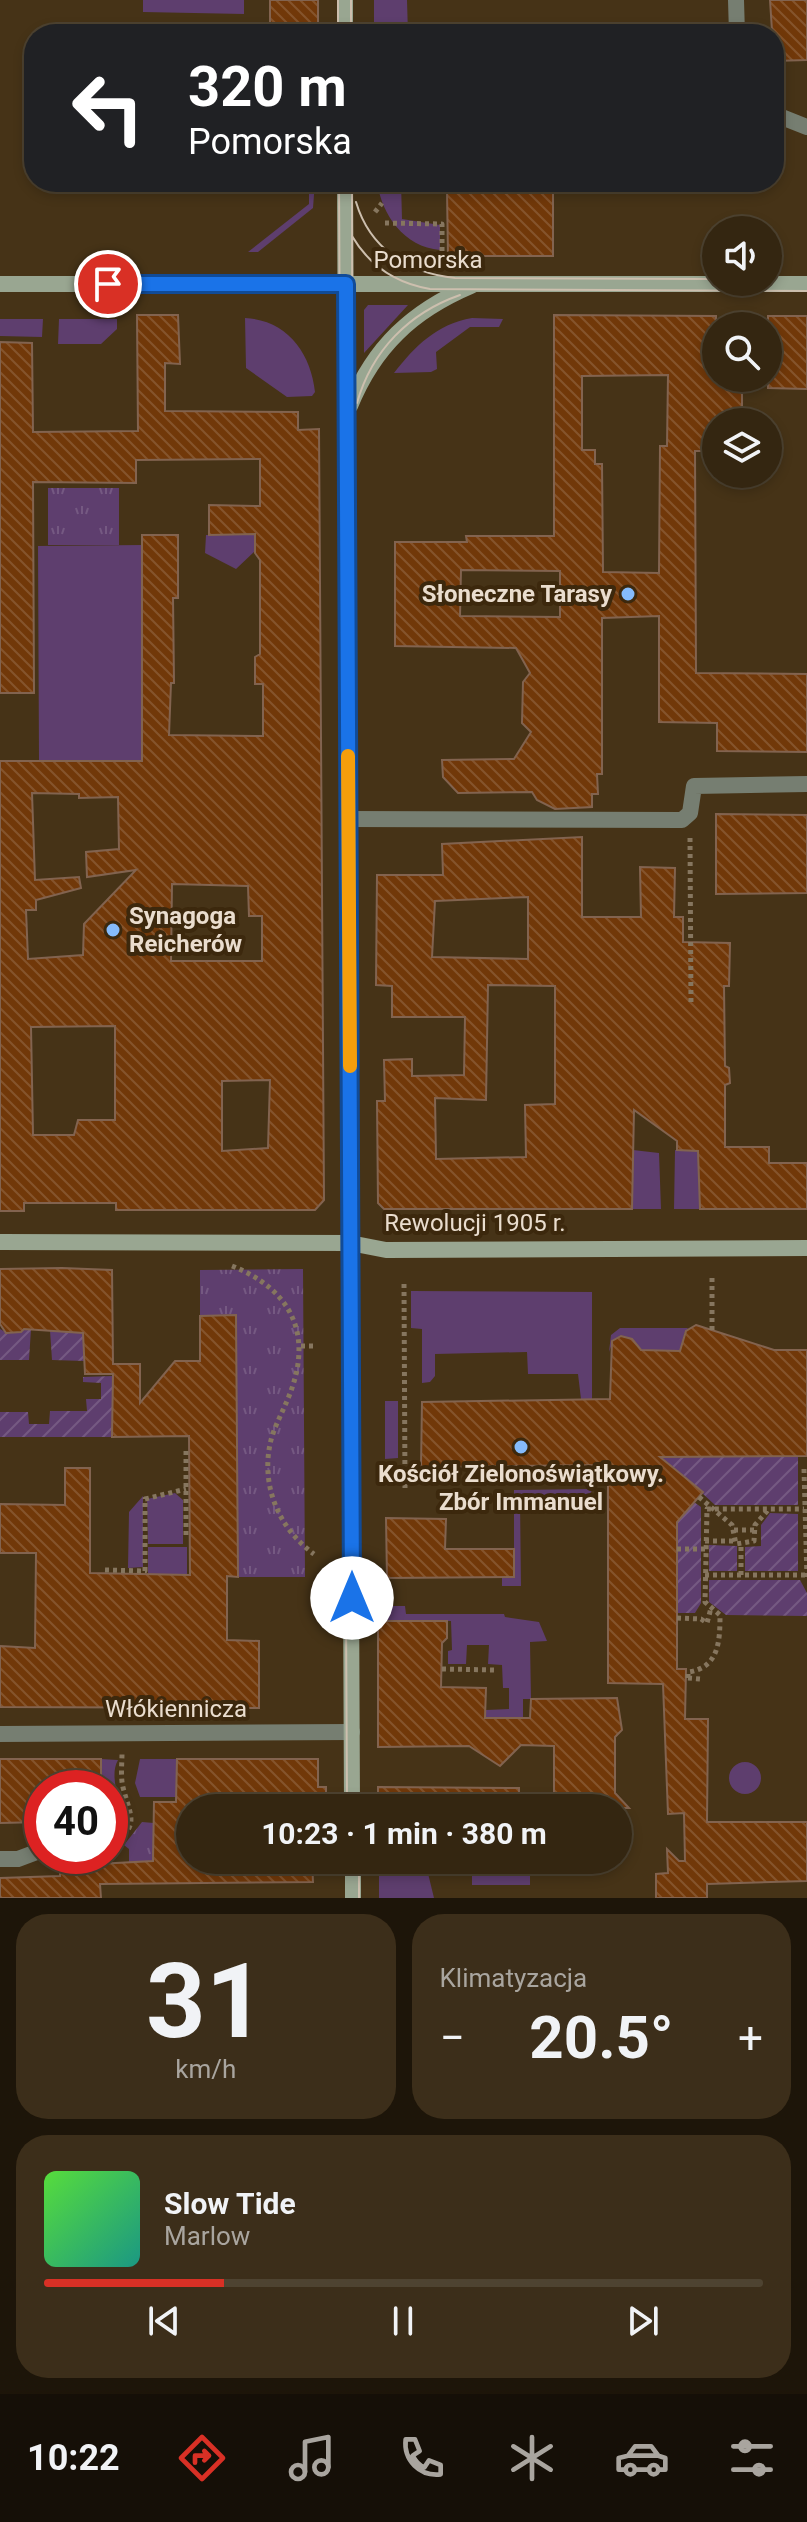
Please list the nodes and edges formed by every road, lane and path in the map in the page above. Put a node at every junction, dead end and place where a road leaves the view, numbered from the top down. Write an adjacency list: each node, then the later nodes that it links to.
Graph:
1 (345, 0): 3 (street)
2 (736, 0): 4 (street)
3 (345, 24)
4 (737, 24)
5 (784, 118): 6 (street)
6 (807, 127)
7 (345, 192): 13 (street)
8 (382, 203): 9 (path)
9 (375, 212)
10 (385, 223): 11 (path)
11 (442, 258)
12 (0, 284): 13 (street, Pomorska)
13 (346, 284): 14 (street, Pomorska); 16 (street)
14 (476, 284): 15 (street, Pomorska); 16 (street)
15 (807, 284)
16 (347, 413): 19 (street)
17 (807, 784): 18 (street)
18 (690, 813): 19 (street); 20 (path)
19 (348, 819): 22 (street)
20 (691, 1006)
21 (0, 1242): 22 (street, Rewolucji 1905 r.)
22 (350, 1243): 23 (street, Rewolucji 1905 r.); 60 (street)
23 (807, 1248)
24 (219, 1262): 28 (path)
25 (712, 1278): 27 (path)
26 (404, 1284): 32 (path)
27 (712, 1330)
28 (301, 1346): 29 (path); 48 (path)
29 (313, 1346)
30 (186, 1449): 35 (path)
31 (376, 1469): 32 (path)
32 (405, 1469): 34 (path)
33 (804, 1469): 39 (path)
34 (405, 1488)
35 (186, 1489): 42 (path); 49 (path)
36 (699, 1497): 37 (path)
37 (709, 1508): 38 (path); 40 (path); 43 (path)
38 (769, 1509): 39 (path); 41 (path)
39 (804, 1509): 52 (path)
40 (734, 1530): 41 (path); 44 (path)
41 (754, 1530): 45 (path)
42 (186, 1535)
43 (705, 1541): 44 (path); 47 (path)
44 (734, 1541): 45 (path)
45 (741, 1544): 51 (path)
46 (677, 1549): 47 (path)
47 (705, 1549): 50 (path)
48 (314, 1554)
49 (105, 1570)
50 (705, 1575): 51 (path); 53 (path)
51 (741, 1575): 52 (path)
52 (806, 1577)
53 (711, 1608): 54 (path); 55 (path)
54 (677, 1618)
55 (720, 1643): 56 (path); 59 (path)
56 (729, 1645)
57 (442, 1669): 58 (path)
58 (496, 1670)
59 (700, 1679)
60 (352, 1732): 62 (street, Włókiennicza); 64 (street)
61 (0, 1734): 62 (street, Włókiennicza)
62 (123, 1734): 63 (path)
63 (122, 1770)
64 (352, 1794)
65 (128, 1803): 66 (path)
66 (128, 1826)
67 (24, 1857): 68 (street)
68 (0, 1859)
69 (353, 1874): 70 (street)
70 (353, 1898)

